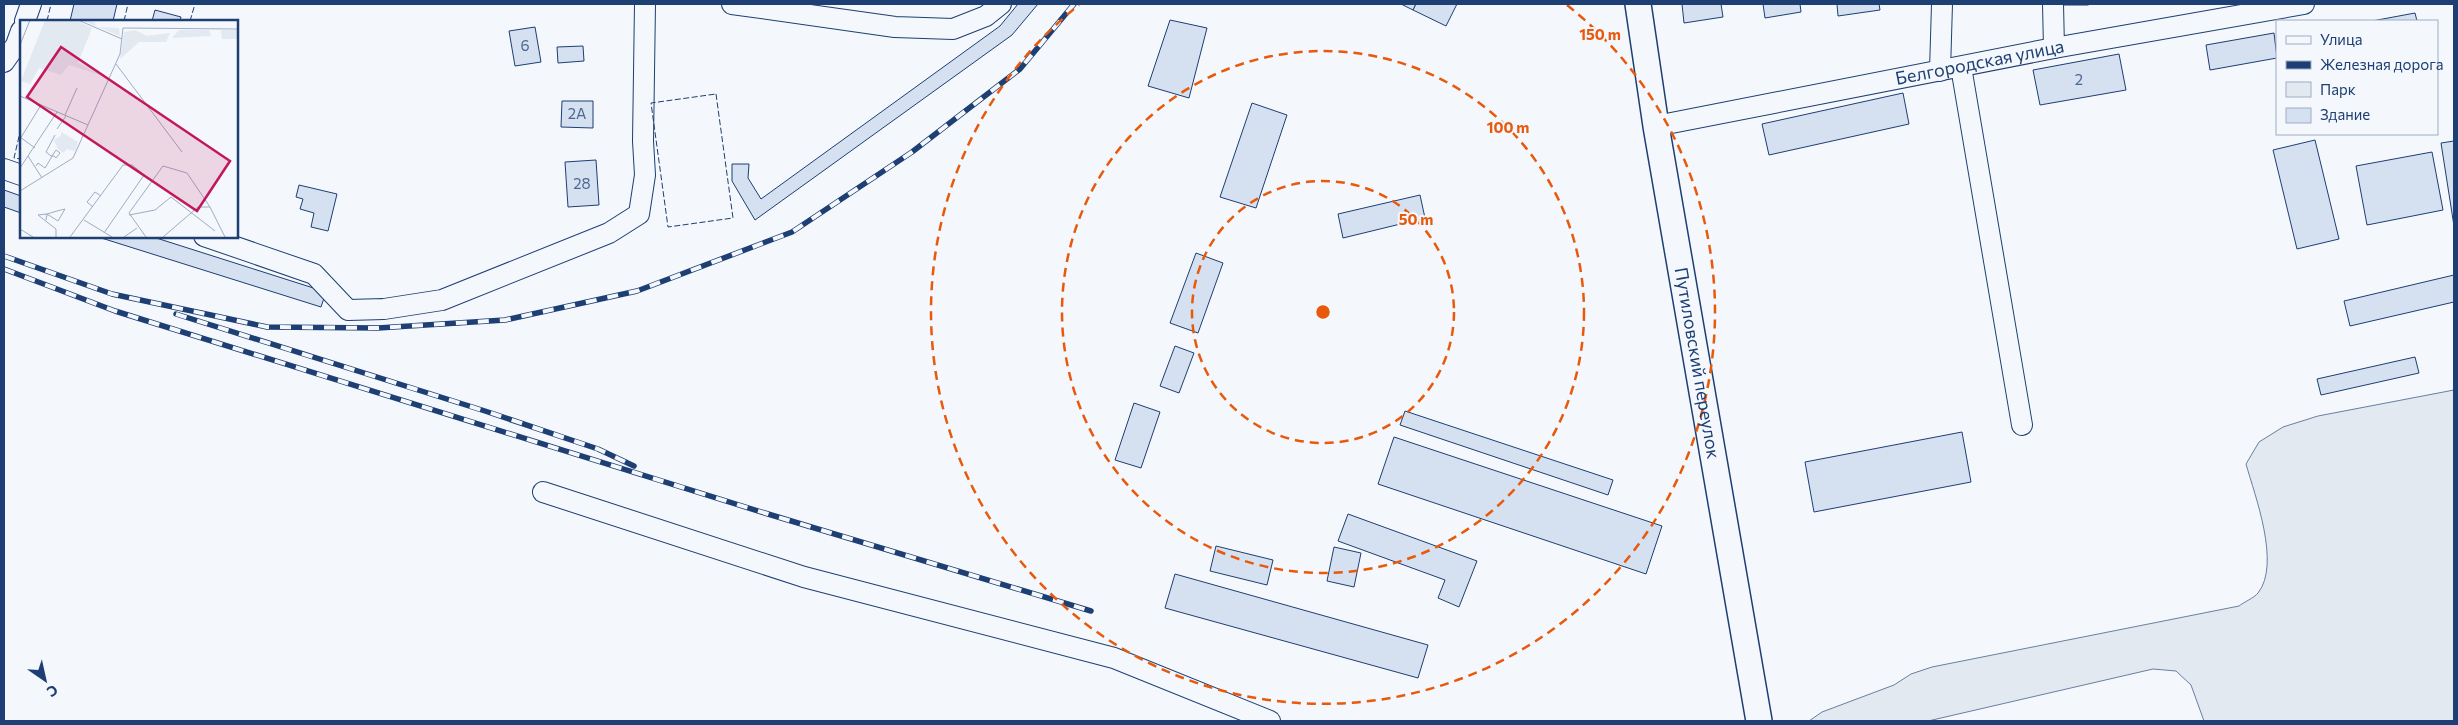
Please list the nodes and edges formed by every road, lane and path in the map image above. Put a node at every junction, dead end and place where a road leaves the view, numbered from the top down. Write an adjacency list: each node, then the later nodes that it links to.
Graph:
1 (31, 4): 11 (street)
2 (645, 4): 20 (street)
3 (732, 4): 8 (street)
4 (1638, 4): 17 (main road, Путиловский переулок)
5 (1942, 4): 16 (street)
6 (2053, 4): 13 (street)
7 (2304, 4): 9 (street, Белгородская улица)
8 (765, 5): 10 (street)
9 (2261, 8): 13 (street, Белгородская улица)
10 (993, 10)
11 (25, 20)
12 (20, 34): 14 (street)
13 (2054, 48): 15 (street, Белгородская улица)
14 (4, 62)
15 (1960, 67): 16 (street, Белгородская улица); 21 (street)
16 (1940, 71): 17 (street, Белгородская улица)
17 (1656, 126): 24 (main road, Путиловский переулок)
18 (4, 169): 19 (street)
19 (20, 175)
20 (210, 238)
21 (2022, 425)
22 (543, 492): 23 (street)
23 (1270, 721)
24 (1759, 721)

